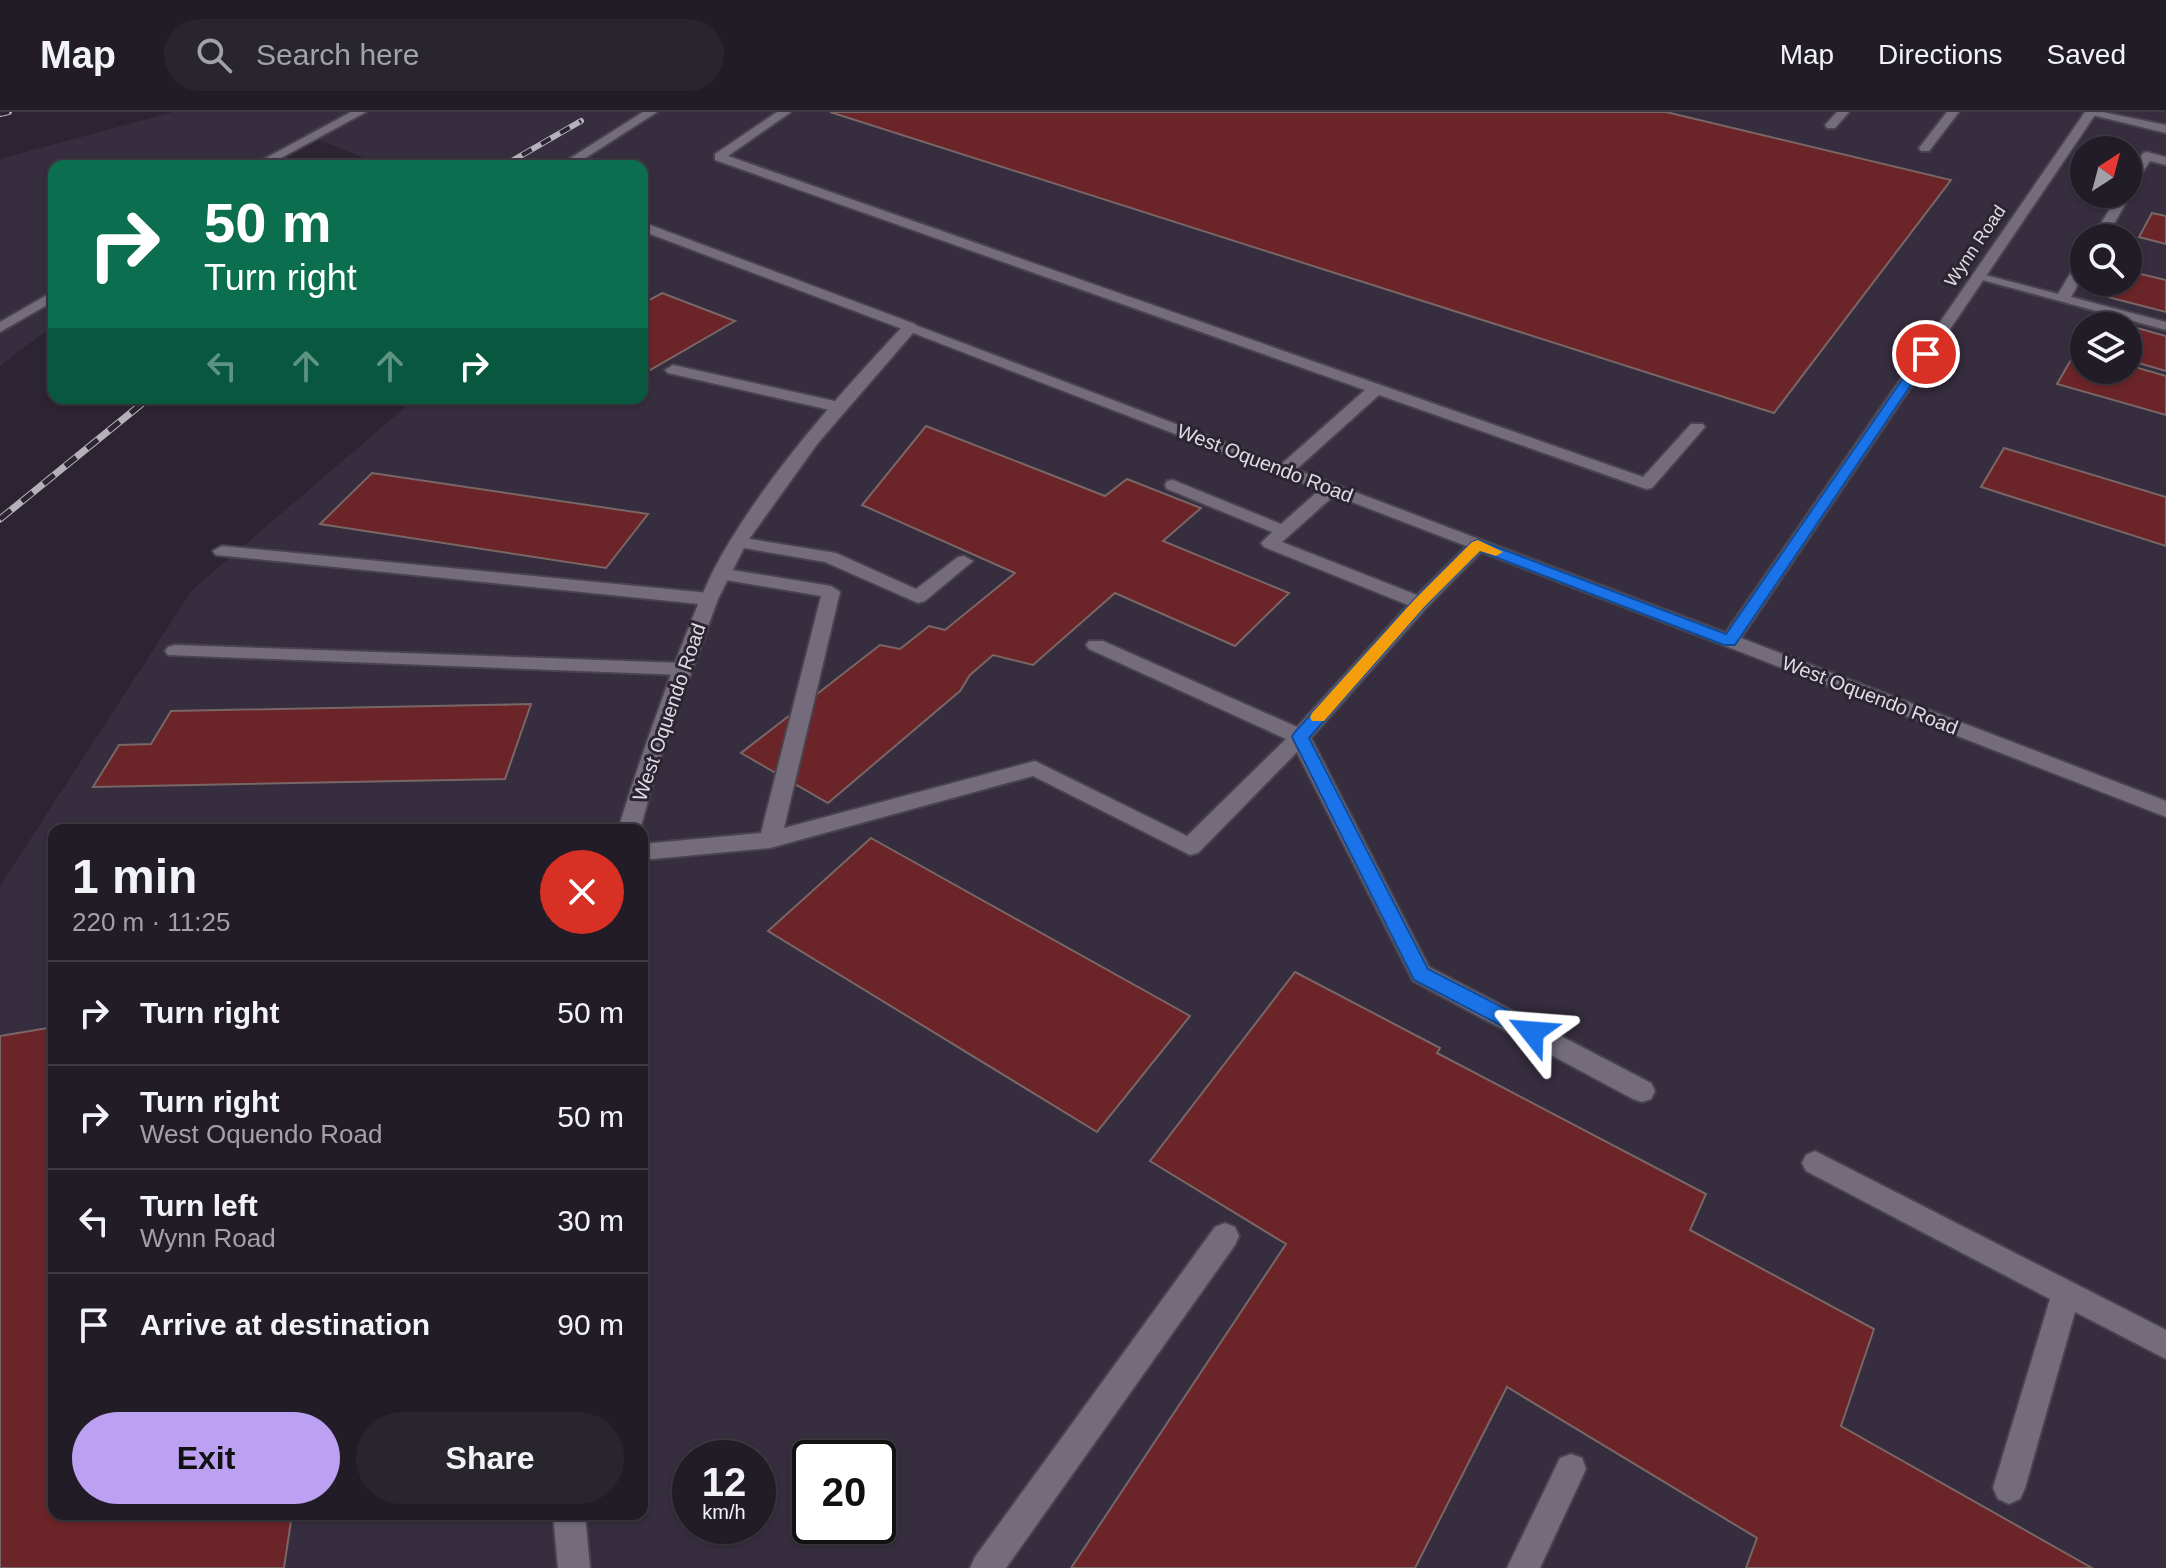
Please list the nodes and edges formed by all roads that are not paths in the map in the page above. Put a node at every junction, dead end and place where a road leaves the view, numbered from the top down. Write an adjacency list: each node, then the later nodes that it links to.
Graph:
1 (360, 112): 10 (street)
2 (651, 112): 11 (street)
3 (785, 112): 23 (street)
4 (1843, 112): 7 (street)
5 (1953, 112): 9 (street)
6 (2089, 112): 8 (street); 15 (street, Wynn Road)
7 (1831, 125)
8 (2166, 129)
9 (1925, 148)
10 (268, 160)
11 (574, 160)
12 (2166, 161): 13 (street)
13 (2142, 164)
14 (648, 228): 20 (street)
15 (1978, 277): 18 (street); 37 (street, Wynn Road)
16 (2070, 286): 18 (street)
17 (48, 299): 21 (street)
18 (2062, 299): 19 (street)
19 (2166, 326)
20 (910, 327): 24 (street, West Oquendo Road); 26 (street, West Oquendo Road)
21 (0, 328)
22 (673, 370): 24 (street)
23 (1376, 389): 25 (street); 26 (street)
24 (839, 407): 30 (street, West Oquendo Road)
25 (1697, 427)
26 (1284, 471): 28 (street, West Oquendo Road)
27 (1173, 485): 29 (street)
28 (1331, 489): 29 (street); 31 (street, West Oquendo Road)
29 (1284, 531): 36 (street)
30 (738, 542): 33 (street); 34 (street, West Oquendo Road)
31 (1478, 545): 36 (street); 37 (street, West Oquendo Road)
32 (222, 551): 35 (street)
33 (964, 561)
34 (720, 574): 35 (street, West Oquendo Road); 44 (street)
35 (709, 599): 40 (street, West Oquendo Road)
36 (1420, 603): 41 (street)
37 (1730, 641): 42 (street, West Oquendo Road)
38 (1096, 645): 41 (street)
39 (175, 651): 40 (street)
40 (683, 669): 43 (street, West Oquendo Road)
41 (1300, 737): 44 (street); 46 (street)
42 (2166, 809)
43 (631, 824)
44 (770, 840): 45 (street)
45 (648, 851)
46 (1642, 1091)
47 (1815, 1163): 49 (street)
48 (1225, 1236): 55 (street)
49 (2066, 1293): 50 (street); 52 (street)
50 (2166, 1345)
51 (1571, 1469): 56 (street)
52 (2009, 1488)
53 (570, 1520): 54 (street)
54 (574, 1568)
55 (986, 1568)
56 (1523, 1568)

